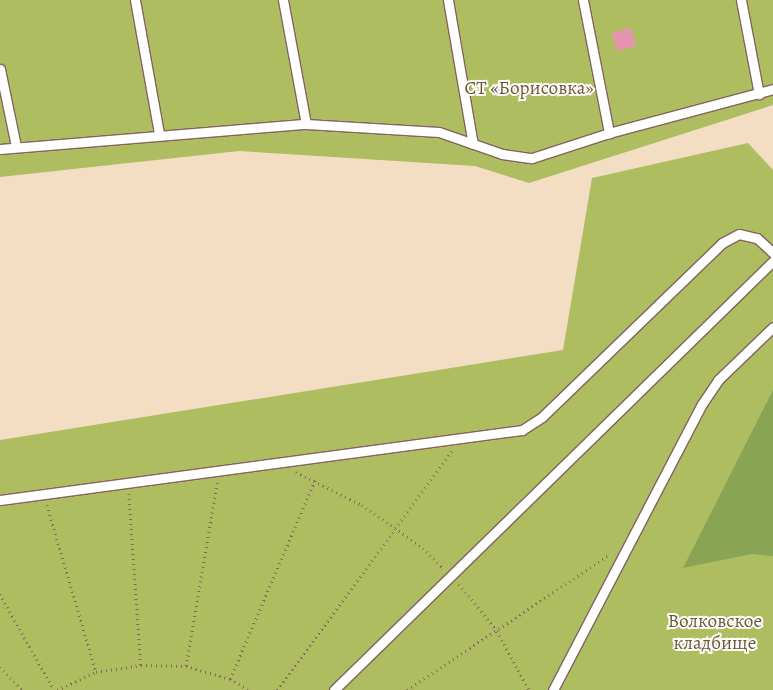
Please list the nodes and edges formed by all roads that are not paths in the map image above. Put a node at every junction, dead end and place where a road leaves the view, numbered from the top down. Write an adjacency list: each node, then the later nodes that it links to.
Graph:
1 (135, 0): 11 (lane)
2 (283, 0): 9 (lane)
3 (448, 0): 12 (lane)
4 (582, 0): 10 (lane)
5 (741, 0): 8 (lane)
6 (0, 69): 13 (lane)
7 (773, 89): 8 (lane)
8 (758, 94): 10 (lane)
9 (306, 124): 11 (lane); 12 (lane)
10 (609, 133): 12 (lane)
11 (159, 134): 13 (lane)
12 (473, 144)
13 (16, 146): 14 (lane)
14 (0, 149)
15 (773, 253): 18 (lane)
16 (773, 261): 19 (lane)
17 (773, 327): 20 (lane)
18 (0, 500)
19 (334, 690)
20 (553, 690)

